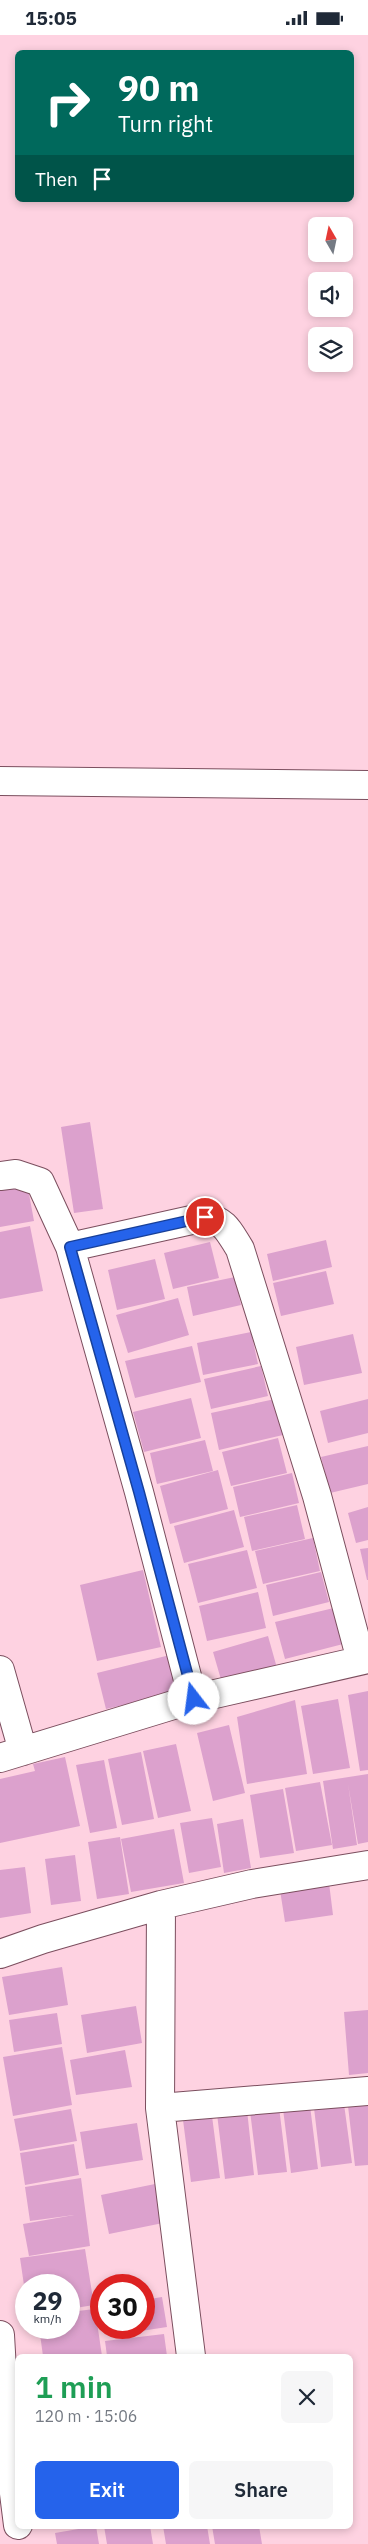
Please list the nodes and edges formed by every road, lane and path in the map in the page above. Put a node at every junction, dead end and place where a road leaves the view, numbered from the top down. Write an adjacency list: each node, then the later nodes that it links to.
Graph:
1 (0, 781): 2 (street)
2 (368, 785)
3 (0, 1176): 4 (street)
4 (70, 1247): 5 (street); 7 (street)
5 (365, 1659): 7 (street)
6 (0, 1670): 8 (street)
7 (194, 1699): 8 (street)
8 (12, 1754)
9 (368, 1865): 10 (street)
10 (161, 1905): 11 (street); 13 (street)
11 (0, 1954)
12 (368, 2091): 13 (street)
13 (160, 2108): 15 (street)
14 (0, 2335): 16 (street)
15 (191, 2354)
16 (11, 2421): 17 (street)
17 (15, 2481)
18 (18, 2529): 19 (street)
19 (20, 2544)

